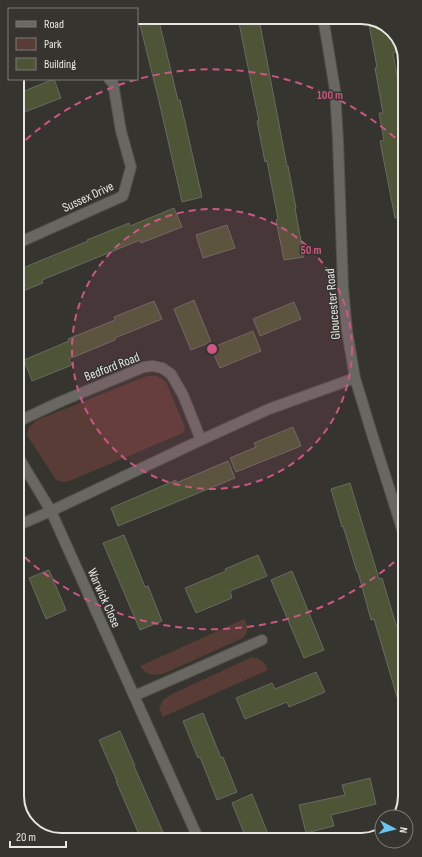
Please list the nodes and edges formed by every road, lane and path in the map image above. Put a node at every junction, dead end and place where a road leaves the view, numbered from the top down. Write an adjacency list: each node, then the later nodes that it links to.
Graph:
1 (324, 24): 4 (street, Gloucester Road)
2 (110, 80): 3 (street, Sussex Drive)
3 (24, 240)
4 (355, 378): 6 (street); 9 (street, Gloucester Road)
5 (24, 419): 6 (street, Bedford Road)
6 (201, 440): 8 (street)
7 (24, 466): 8 (street, Warwick Close)
8 (51, 511): 10 (street); 12 (street, Warwick Close)
9 (398, 516)
10 (24, 523)
11 (262, 640): 12 (street)
12 (134, 696): 13 (street, Warwick Close)
13 (196, 833)

